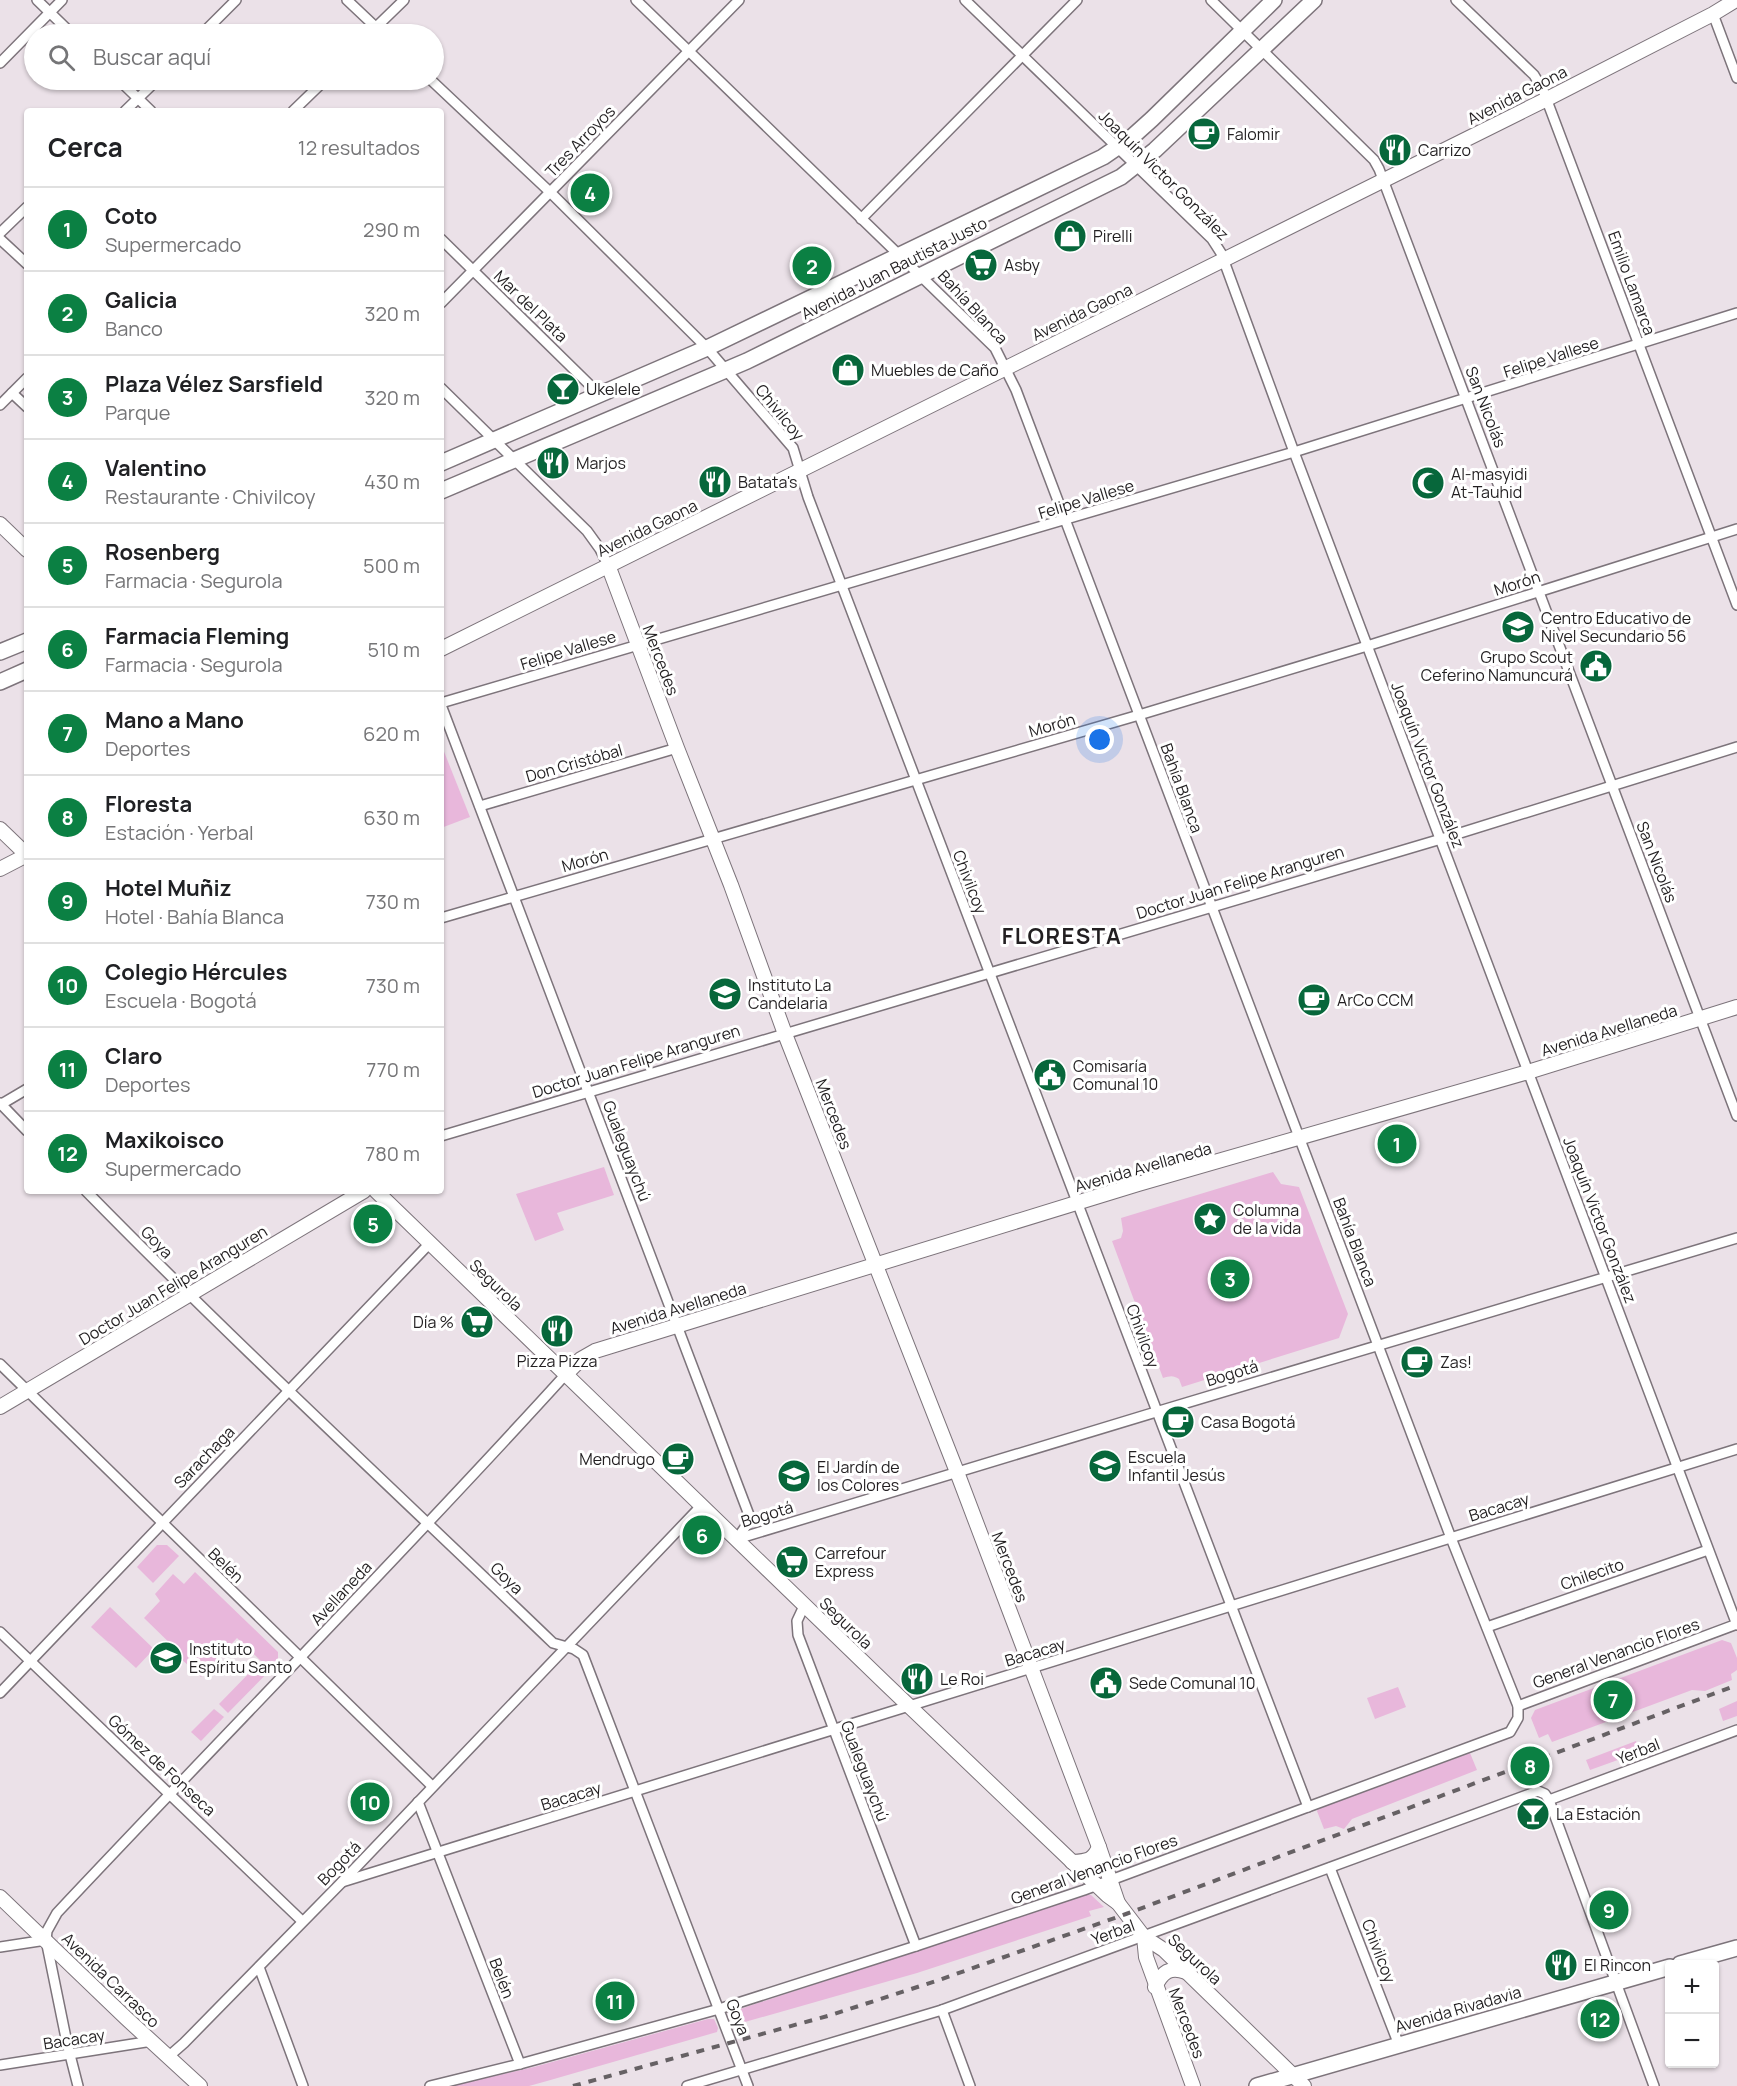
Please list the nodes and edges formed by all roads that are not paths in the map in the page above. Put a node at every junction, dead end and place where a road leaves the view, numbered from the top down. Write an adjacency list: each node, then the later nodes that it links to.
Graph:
1 (37, 0): 15 (street)
2 (62, 0): 15 (street)
3 (236, 0): 19 (street)
4 (347, 0): 20 (street)
5 (404, 0): 21 (street)
6 (636, 0): 25 (street, Bahía Blanca)
7 (739, 0): 25 (street, Tres Arroyos)
8 (965, 0): 26 (street, Joaquín Victor González)
9 (1077, 0): 26 (street)
10 (1211, 0): 22 (street, San Nicolás)
11 (1274, 0): 22 (main road, Avenida Juan Bautista Justo)
12 (1314, 0): 24 (main road, Avenida Juan Bautista Justo)
13 (1456, 0): 34 (street, Emilio Lamarca)
14 (1736, 0): 16 (street, Avenida Gaona)
15 (50, 13): 17 (street); 18 (street)
16 (1713, 14): 28 (street); 34 (street, Avenida Gaona)
17 (39, 24)
18 (62, 24)
19 (212, 24)
20 (369, 24)
21 (383, 24)
22 (1243, 31): 24 (street, San Nicolás); 40 (main road, Avenida Juan Bautista Justo)
23 (24, 39): 27 (street)
24 (1263, 50): 41 (main road, Avenida Juan Bautista Justo); 42 (street, San Nicolás)
25 (688, 51): 43 (street, Tres Arroyos); 45 (street, Bahía Blanca)
26 (1022, 55): 40 (street, Joaquín Victor González); 45 (street)
27 (0, 63)
28 (1737, 78)
29 (129, 90): 33 (street)
30 (147, 90): 33 (street)
31 (315, 90): 35 (street)
32 (442, 90): 43 (street, Chivilcoy)
33 (138, 99): 36 (street); 37 (street)
34 (1547, 99): 42 (street, Avenida Gaona); 56 (street, Emilio Lamarca)
35 (301, 104): 38 (street); 39 (street)
36 (128, 108)
37 (148, 108)
38 (296, 108)
39 (305, 108)
40 (1118, 148): 41 (street, Joaquín Victor González); 49 (main road, Avenida Juan Bautista Justo)
41 (1137, 166): 50 (street, Joaquín Victor González); 53 (main road, Avenida Juan Bautista Justo)
42 (1384, 180): 50 (street, Avenida Gaona); 64 (street, San Nicolás)
43 (551, 193): 52 (street, Tres Arroyos); 57 (street, Chivilcoy)
44 (24, 210): 46 (street)
45 (861, 219): 49 (street, Bahía Blanca)
46 (0, 233)
47 (0, 239): 51 (street)
48 (444, 242): 52 (street, Mar del Plata)
49 (899, 254): 53 (street, Bahía Blanca); 57 (main road, Avenida Juan Bautista Justo)
50 (1224, 260): 58 (street, Avenida Gaona); 68 (street, Joaquín Victor González)
51 (24, 261)
52 (473, 271): 54 (street, Tres Arroyos); 63 (street, Mar del Plata)
53 (921, 274): 58 (street, Bahía Blanca); 59 (main road, Avenida Juan Bautista Justo)
54 (444, 300)
55 (1737, 313): 56 (street, Felipe Vallese)
56 (1638, 345): 64 (street, Felipe Vallese); 76 (street, Emilio Lamarca)
57 (707, 348): 59 (street, Chivilcoy); 63 (main road, Avenida Juan Bautista Justo)
58 (1005, 369): 71 (street, Avenida Gaona); 73 (street, Bahía Blanca)
59 (726, 370): 69 (main road, Avenida Juan Bautista Justo); 71 (street, Chivilcoy)
60 (24, 381): 62 (street)
61 (444, 391): 67 (street, Mercedes)
62 (12, 393): 65 (street); 66 (street)
63 (600, 395): 67 (main road, Avenida Juan Bautista Justo)
64 (1467, 399): 68 (street, Felipe Vallese); 80 (street, San Nicolás)
65 (24, 404)
66 (0, 405)
67 (495, 440): 69 (street, Mercedes); 70 (main road, Avenida Juan Bautista Justo)
68 (1294, 453): 73 (street, Felipe Vallese); 84 (street, Joaquín Victor González)
69 (515, 459): 72 (main road, Avenida Juan Bautista Justo); 78 (street, Mercedes)
70 (444, 462)
71 (800, 471): 78 (street, Avenida Gaona); 79 (street, Chivilcoy)
72 (444, 490)
73 (1065, 521): 79 (street, Felipe Vallese); 91 (street, Bahía Blanca)
74 (0, 524): 77 (street)
75 (1737, 529): 76 (street, Morón)
76 (1711, 537): 80 (street, Morón); 81 (street, Emilio Lamarca)
77 (24, 547)
78 (608, 565): 83 (street, Mercedes); 85 (street, Avenida Gaona)
79 (842, 586): 83 (street, Felipe Vallese); 94 (street, Chivilcoy)
80 (1539, 592): 84 (street, Morón); 95 (street, San Nicolás)
81 (1737, 605)
82 (24, 642): 86 (main road)
83 (638, 644): 89 (street, Felipe Vallese); 93 (street, Mercedes)
84 (1367, 646): 91 (street, Morón); 99 (street, Joaquín Victor González)
85 (444, 647)
86 (0, 652)
87 (24, 671): 88 (main road)
88 (0, 682)
89 (444, 703)
90 (444, 712): 96 (street, Gualeguaychú)
91 (1139, 715): 94 (street, Morón); 104 (street, Bahía Blanca)
92 (1737, 747): 95 (street, Doctor Juan Felipe Aranguren)
93 (677, 748): 96 (street, Don Cristóbal); 98 (street, Mercedes)
94 (915, 780): 98 (street, Morón); 106 (street, Chivilcoy)
95 (1612, 786): 99 (street, Doctor Juan Felipe Aranguren); 108 (street, San Nicolás)
96 (480, 806): 103 (street, Gualeguaychú)
97 (0, 829): 100 (street)
98 (713, 839): 103 (street, Morón); 109 (street, Mercedes)
99 (1441, 839): 104 (street, Doctor Juan Felipe Aranguren); 110 (street, Joaquín Victor González)
100 (24, 852)
101 (24, 857): 102 (street)
102 (0, 869)
103 (513, 897): 105 (street, Morón); 112 (street, Gualeguaychú)
104 (1211, 908): 106 (street, Doctor Juan Felipe Aranguren); 117 (street, Bahía Blanca)
105 (444, 917)
106 (988, 974): 109 (street, Doctor Juan Felipe Aranguren); 121 (street, Chivilcoy)
107 (1737, 1007): 108 (street, Avenida Avellaneda)
108 (1700, 1019): 110 (street, Avenida Avellaneda); 114 (street, San Nicolás)
109 (785, 1034): 112 (street, Doctor Juan Felipe Aranguren); 124 (street, Mercedes)
110 (1528, 1072): 117 (street, Avenida Avellaneda); 125 (street, Joaquín Victor González)
111 (24, 1091): 113 (street)
112 (588, 1093): 116 (street, Doctor Juan Felipe Aranguren); 127 (street, Gualeguaychú)
113 (0, 1104): 115 (street)
114 (1737, 1116)
115 (24, 1128)
116 (444, 1135)
117 (1300, 1138): 121 (street, Avenida Avellaneda); 128 (street, Bahía Blanca)
118 (89, 1194): 126 (street, Goya)
119 (359, 1194): 126 (street, Doctor Juan Felipe Aranguren)
120 (379, 1194): 123 (street, Segurola)
121 (1078, 1203): 124 (street, Avenida Avellaneda); 134 (street, Chivilcoy)
122 (1737, 1238): 125 (street, Bogotá)
123 (430, 1243): 130 (street, Segurola); 132 (street, Sarachaga)
124 (876, 1265): 127 (street, Avenida Avellaneda); 137 (street, Mercedes)
125 (1606, 1277): 128 (street, Bogotá); 136 (street, Joaquín Victor González)
126 (189, 1295): 131 (street, Doctor Juan Felipe Aranguren); 132 (street, Goya)
127 (677, 1326): 130 (street, Avenida Avellaneda); 142 (street, Gualeguaychú)
128 (1378, 1344): 134 (street, Bogotá); 141 (street, Bahía Blanca)
129 (0, 1364): 131 (street, Belén)
130 (566, 1374): 138 (street, Segurola); 140 (street, Avellaneda)
131 (27, 1391): 133 (street, Doctor Juan Felipe Aranguren); 139 (street, Belén)
132 (288, 1392): 139 (street, Sarachaga); 140 (street, Goya)
133 (0, 1407)
134 (1156, 1413): 137 (street, Bogotá); 145 (street, Chivilcoy)
135 (1737, 1449): 136 (street, Bacacay)
136 (1678, 1468): 141 (street, Bacacay); 143 (street, Joaquín Victor González)
137 (957, 1472): 142 (street, Bogotá); 152 (street, Mercedes)
138 (702, 1505): 142 (street, Segurola); 149 (street, Bogotá)
139 (162, 1523): 150 (street, Belén); 151 (street, Sarachaga)
140 (428, 1523): 149 (street, Goya); 150 (street, Avellaneda)
141 (1451, 1538): 145 (street, Bacacay); 147 (street, Bahía Blanca)
142 (737, 1539): 144 (street, Segurola)
143 (1708, 1550): 146 (street, Joaquín Victor González); 147 (street, Chilecito)
144 (804, 1606): 154 (street, Segurola); 156 (street, Gualeguaychú)
145 (1231, 1606): 152 (street, Bacacay); 163 (street, Chivilcoy)
146 (1737, 1624): 155 (street, General Venancio Flores)
147 (1486, 1627): 155 (street, Bahía Blanca)
148 (0, 1632): 151 (street, Gómez de Fonseca)
149 (567, 1646): 158 (street, Bogotá); 159 (street, Goya)
150 (301, 1658): 158 (street, Belén); 160 (street, Avellaneda)
151 (30, 1661): 153 (street, Sarachaga); 160 (street, Gómez de Fonseca)
152 (1031, 1669): 154 (street, Bacacay); 164 (street, Mercedes)
153 (0, 1693)
154 (909, 1706): 156 (street, Bacacay); 166 (street, Segurola)
155 (1518, 1706): 163 (street, General Venancio Flores)
156 (834, 1730): 159 (street, Bacacay); 176 (street, Gualeguaychú)
157 (1737, 1730): 161 (street, Yerbal)
158 (432, 1786): 162 (street, Bogotá)
159 (635, 1791): 165 (street, Bacacay); 185 (street, Goya)
160 (170, 1793): 173 (street, Gómez de Fonseca); 175 (street, Avellaneda)
161 (1549, 1800): 167 (street, Yerbal); 183 (street)
162 (418, 1802): 165 (street, Belén); 169 (street, Bogotá)
163 (1308, 1807): 168 (street, General Venancio Flores)
164 (1099, 1847): 166 (street); 168 (street, Mercedes)
165 (438, 1853): 169 (street, Bacacay); 191 (street, Belén)
166 (1072, 1862): 170 (street, Segurola)
167 (1330, 1868): 174 (street, Yerbal); 188 (street, Chivilcoy)
168 (1111, 1879): 170 (street, General Venancio Flores); 172 (street, Mercedes)
169 (342, 1882): 173 (street, Bogotá)
170 (1097, 1885): 172 (street, Segurola); 176 (street, General Venancio Flores)
171 (0, 1897): 175 (street, Avenida Carrasco)
172 (1118, 1903): 174 (street, Segurola)
173 (302, 1921): 180 (street, Bogotá)
174 (1144, 1937): 182 (street, Segurola); 184 (street, Mercedes); 186 (street, Yerbal)
175 (46, 1940): 177 (street); 187 (street, Avenida Carrasco); 189 (street)
176 (916, 1946): 185 (street, General Venancio Flores)
177 (0, 1947)
178 (1737, 1948): 179 (main road)
179 (1697, 1960)
180 (259, 1966): 190 (street, Bogotá); 197 (street)
181 (1665, 1968): 183 (main road, Avenida Rivadavia)
182 (1186, 1972): 184 (street); 194 (street, Segurola)
183 (1616, 1983): 188 (main road, Avenida Rivadavia); 204 (street)
184 (1155, 1987): 202 (street, Mercedes)
185 (719, 2009): 191 (street, General Venancio Flores); 193 (street, Goya)
186 (942, 2010): 193 (street, Yerbal); 201 (street)
187 (152, 2041): 189 (street, Bacacay); 190 (street, Avenida Carrasco)
188 (1399, 2045): 194 (main road, Avenida Rivadavia)
189 (70, 2055): 192 (street, Bacacay); 195 (street)
190 (168, 2057): 196 (street, Avenida Carrasco)
191 (520, 2064): 198 (street, General Venancio Flores)
192 (0, 2065)
193 (742, 2071): 199 (street, Yerbal); 200 (street, Goya)
194 (1298, 2081): 203 (main road, Avenida Rivadavia)
195 (78, 2086)
196 (200, 2086)
197 (303, 2086)
198 (430, 2086)
199 (687, 2086)
200 (748, 2086)
201 (970, 2086)
202 (1193, 2086)
203 (1257, 2086)
204 (1654, 2086)

